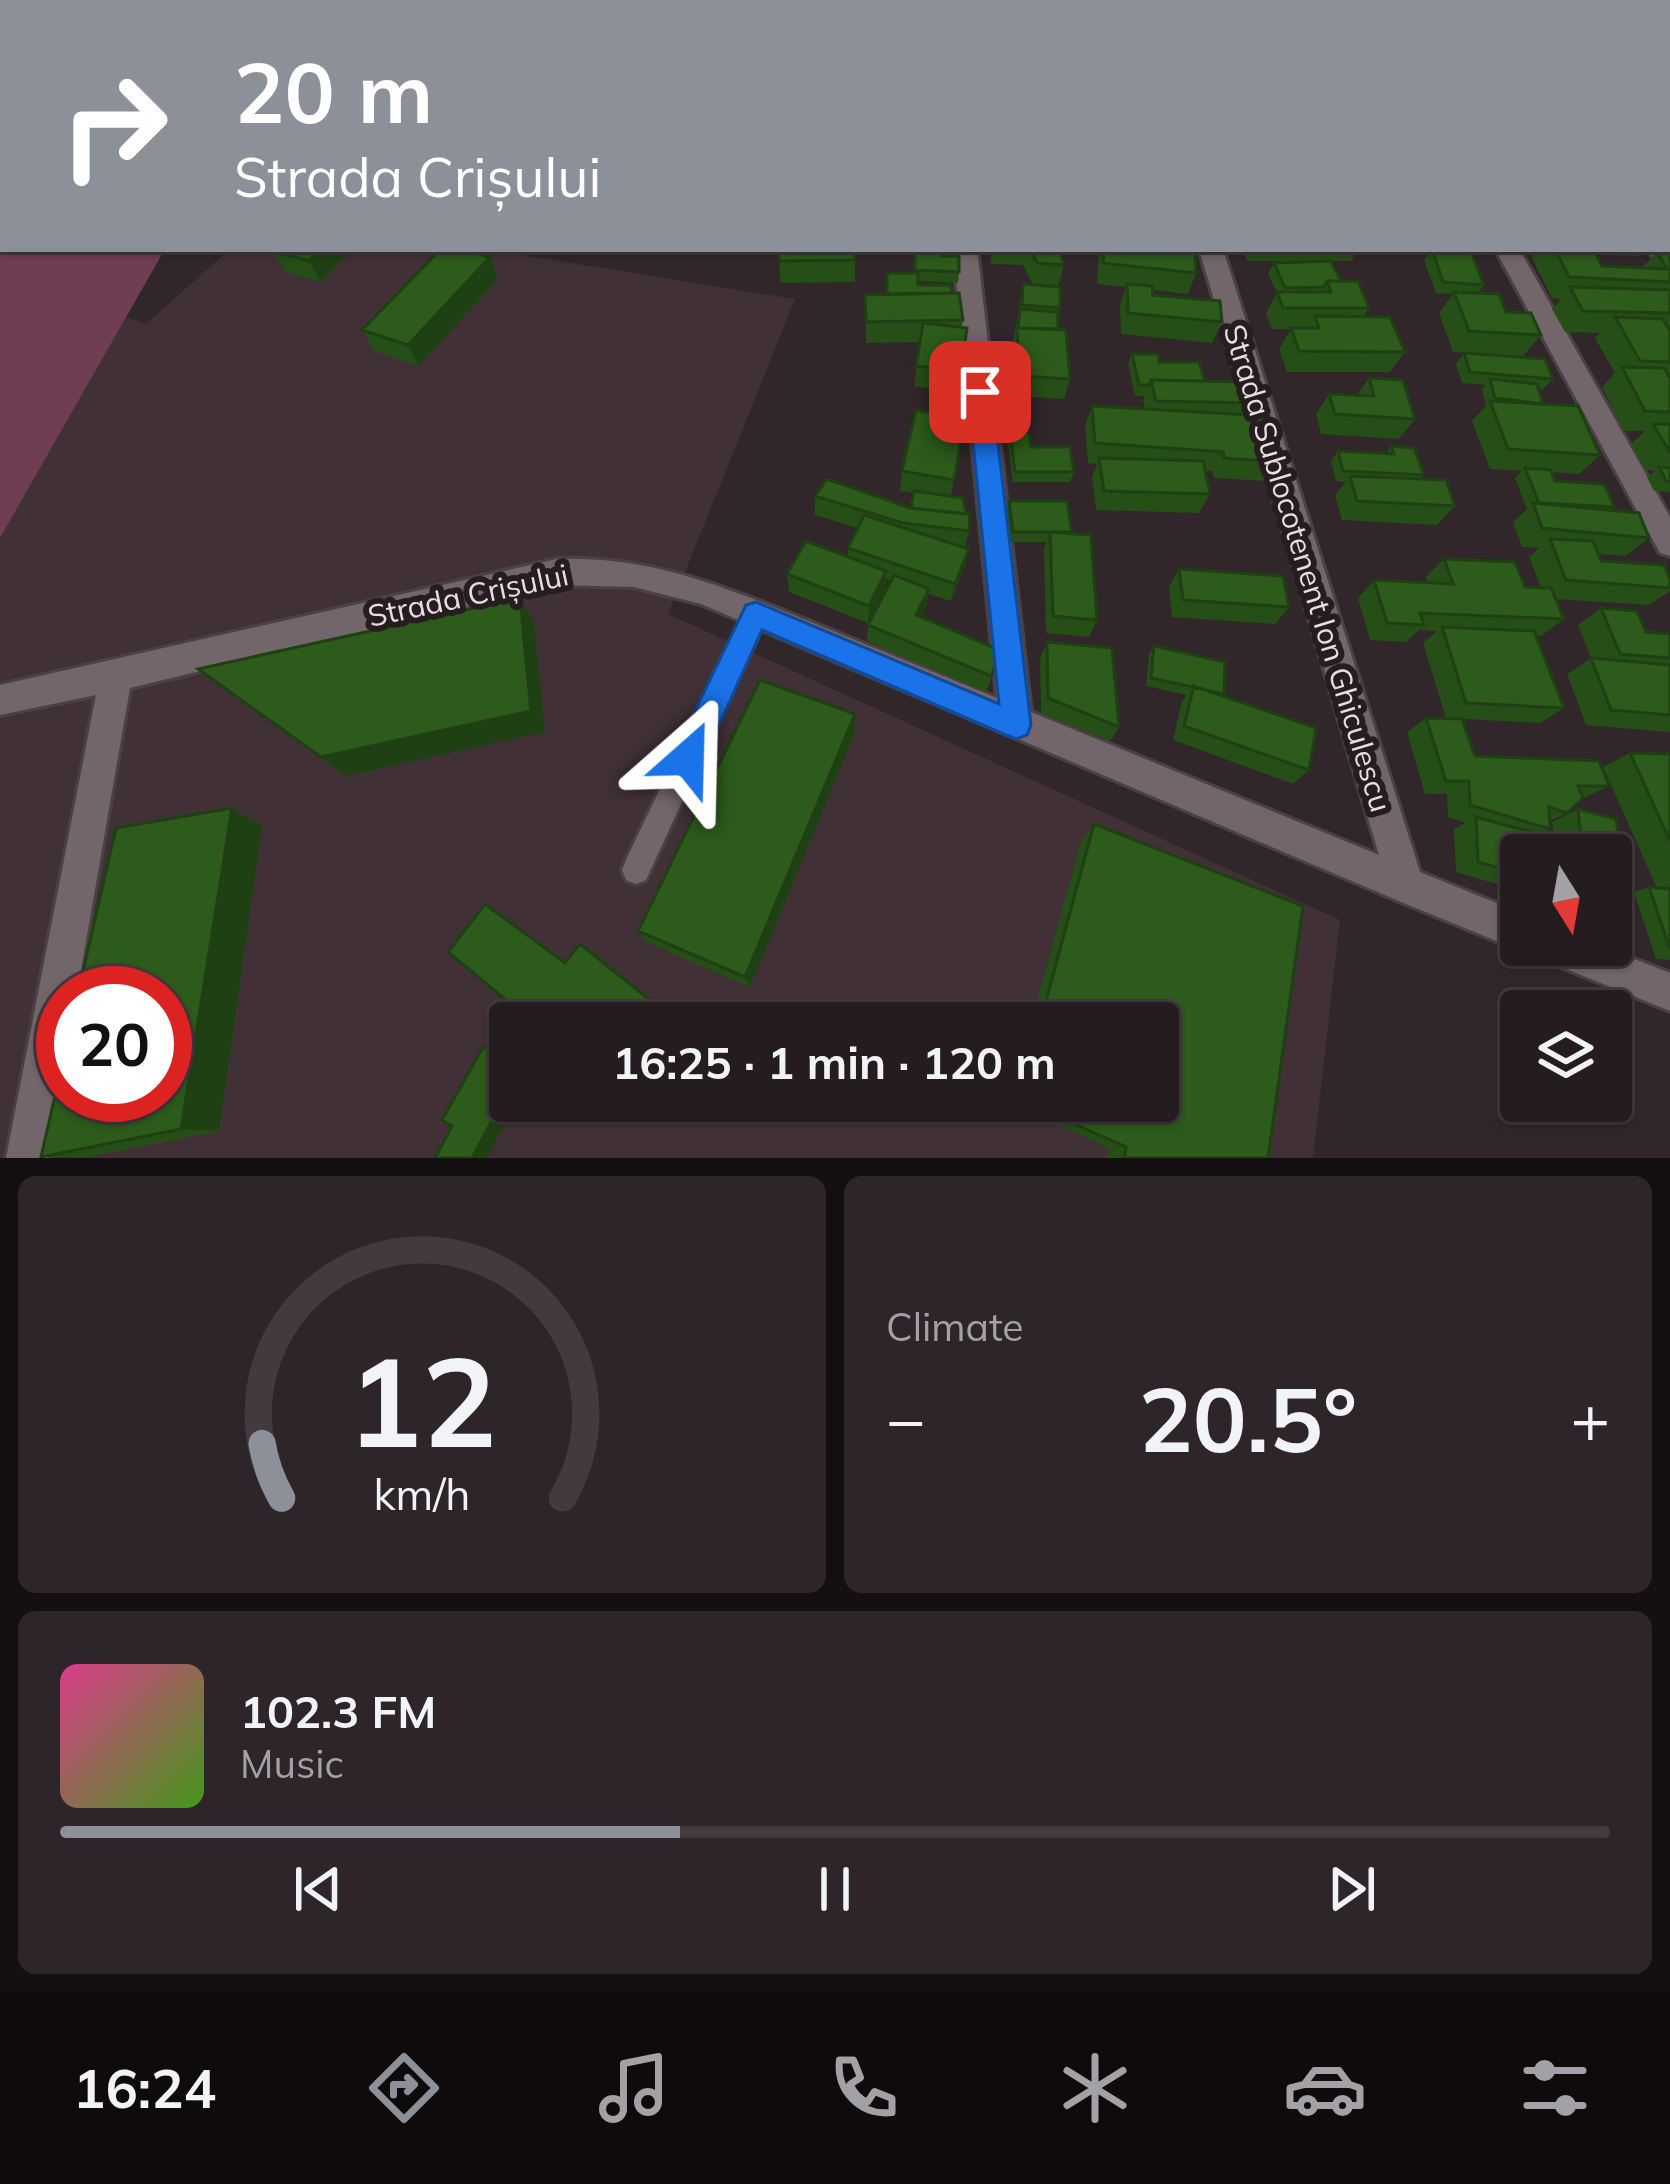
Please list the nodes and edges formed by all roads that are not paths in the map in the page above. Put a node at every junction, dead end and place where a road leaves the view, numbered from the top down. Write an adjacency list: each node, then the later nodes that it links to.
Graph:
1 (965, 252): 8 (street)
2 (1212, 252): 10 (street, Strada Sublocotenent Ion Ghiculescu)
3 (1509, 252): 4 (street)
4 (1670, 544)
5 (756, 614): 6 (street, Strada Crișului); 8 (street, Strada Crișului); 9 (lane)
6 (116, 677): 7 (street, Strada Crișului); 14 (street)
7 (0, 700)
8 (1016, 725): 10 (street, Strada Crișului)
9 (636, 870)
10 (1406, 886): 11 (street, Strada Crișului)
11 (1500, 924)
12 (1605, 966): 13 (street)
13 (1670, 992)
14 (27, 1158)

